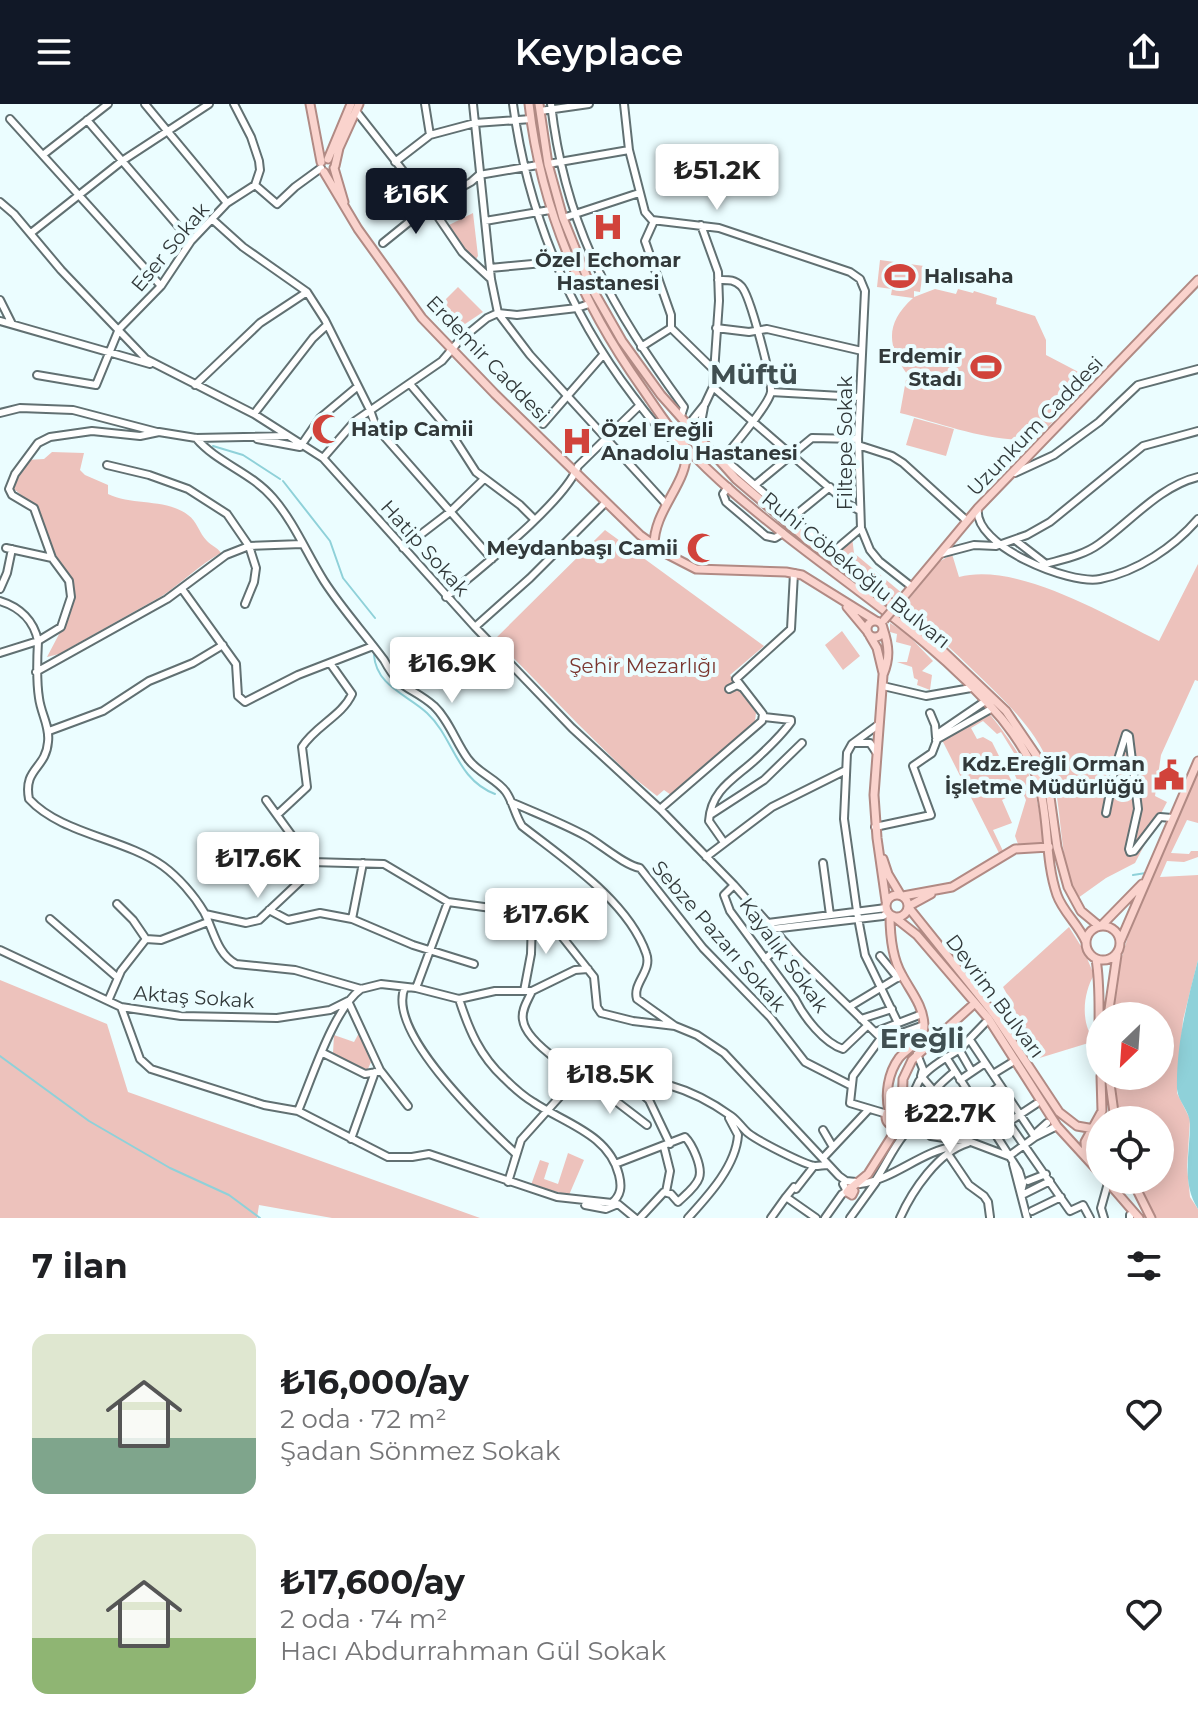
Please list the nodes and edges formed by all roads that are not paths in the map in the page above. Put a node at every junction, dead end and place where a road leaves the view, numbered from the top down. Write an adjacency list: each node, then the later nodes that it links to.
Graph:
1 (108, 104): 17 (street)
2 (145, 104): 20 (street)
3 (209, 104): 20 (street)
4 (234, 104): 33 (street)
5 (310, 104): 27 (main road, Erdemir Caddesi)
6 (425, 104): 21 (street)
7 (473, 104): 19 (street)
8 (513, 104): 18 (street)
9 (529, 104): 16 (main road, Ruhi Cöbekoğlu Bulvarı)
10 (589, 104): 14 (street)
11 (624, 104): 22 (street)
12 (356, 106): 25 (street); 27 (main road); 30 (main road)
13 (539, 107): 14 (street); 28 (main road, Ruhi Cöbekoğlu Bulvarı)
14 (552, 107): 26 (street)
15 (10, 119): 23 (street)
16 (531, 119): 18 (street); 29 (main road, Ruhi Cöbekoğlu Bulvarı)
17 (87, 120): 23 (street); 24 (street)
18 (515, 120): 19 (street); 31 (street)
19 (475, 123): 21 (street); 32 (street)
20 (168, 128): 24 (street); 37 (street)
21 (430, 135): 25 (street)
22 (629, 150): 26 (street); 34 (street)
23 (44, 154): 35 (street)
24 (122, 161): 35 (street); 49 (street)
25 (395, 162): 39 (street)
26 (560, 162): 28 (street); 42 (street)
27 (324, 164): 30 (main road, Erdemir Caddesi); 30 (main road); 33 (street); 38 (main road, Erdemir Caddesi)
28 (548, 164): 43 (main road, Ruhi Cöbekoğlu Bulvarı)
29 (538, 165): 31 (street); 40 (main road, Ruhi Cöbekoğlu Bulvarı)
30 (335, 167): 38 (main road, Erdemir Caddesi)
31 (525, 169): 32 (street); 41 (street)
32 (479, 175): 39 (street); 45 (street)
33 (255, 185): 37 (street, Eser Sokak)
34 (639, 193): 42 (street); 46 (street)
35 (79, 194): 48 (street); 56 (street)
36 (0, 202): 48 (street, Hatip Sokak)
37 (227, 203): 44 (street, Eser Sokak)
38 (344, 204): 70 (main road, Erdemir Caddesi)
39 (430, 205): 50 (street); 53 (street)
40 (550, 210): 41 (street); 59 (main road, Ruhi Cöbekoğlu Bulvarı)
41 (538, 213): 45 (street); 51 (street)
42 (574, 215): 43 (street); 69 (street)
43 (563, 218): 90 (main road, Ruhi Cöbekoğlu Bulvarı)
44 (213, 220): 49 (street, Eser Sokak); 57 (street)
45 (485, 221): 52 (street)
46 (654, 221): 47 (street); 65 (street)
47 (701, 225): 54 (street); 71 (street, Filtepe Sokak)
48 (31, 233): 67 (street, Hatip Sokak)
49 (191, 241): 56 (street, Eser Sokak)
50 (383, 243)
51 (554, 262): 52 (street); 60 (street)
52 (490, 268): 53 (street)
53 (491, 279): 61 (street)
54 (718, 280): 66 (street); 68 (street)
55 (1198, 280): 111 (main road, Uzunkum Caddesi)
56 (161, 286): 67 (street, Eser Sokak)
57 (307, 292): 64 (street); 79 (street)
58 (0, 300): 63 (street)
59 (589, 304): 60 (street); 97 (main road, Ruhi Cöbekoğlu Bulvarı)
60 (577, 308): 61 (street); 73 (street)
61 (498, 313): 70 (street); 83 (street)
62 (0, 321): 63 (street, Hatip Sokak)
63 (12, 324): 72 (street, Hatip Sokak)
64 (327, 325): 80 (street); 89 (street)
65 (671, 328): 69 (street); 76 (street)
66 (716, 328): 68 (street); 76 (street)
67 (119, 329): 72 (street, Eser Sokak); 74 (street, Hatip Sokak)
68 (757, 329): 71 (street); 82 (street)
69 (641, 347): 90 (street)
70 (453, 351): 78 (street); 110 (main road, Erdemir Caddesi)
71 (862, 351): 84 (street, Filtepe Sokak)
72 (108, 352): 74 (street, Hatip Sokak); 77 (street, Eser Sokak)
73 (603, 355): 83 (street); 86 (street)
74 (154, 366): 79 (street, Hatip Sokak)
75 (1198, 369): 111 (street)
76 (714, 370): 81 (street)
77 (37, 375)
78 (410, 384): 87 (street); 113 (street)
79 (195, 385): 89 (street, Hatip Sokak)
80 (357, 387): 87 (street); 103 (street)
81 (713, 387): 85 (street); 91 (street)
82 (771, 392): 84 (street); 91 (street)
83 (568, 395): 92 (street); 101 (street)
84 (859, 397): 102 (street, Filtepe Sokak)
85 (705, 404): 93 (street); 98 (street)
86 (640, 405): 101 (street); 104 (street)
87 (370, 410): 107 (street); 121 (street)
88 (0, 413): 95 (street)
89 (254, 414): 96 (street, Hatip Sokak)
90 (681, 416): 93 (main road, Ruhi Cöbekoğlu Bulvarı)
91 (753, 420): 106 (street); 108 (street)
92 (543, 424)
93 (689, 424): 97 (main road); 98 (main road, Ruhi Cöbekoğlu Bulvarı)
94 (1198, 431): 130 (street)
95 (159, 432): 100 (street); 139 (street)
96 (288, 436): 99 (street); 103 (street, Hatip Sokak)
97 (676, 436): 104 (main road, Ruhi Cöbekoğlu Bulvarı)
98 (699, 436): 104 (main road); 105 (main road, Ruhi Cöbekoğlu Bulvarı)
99 (249, 437): 100 (street); 103 (street)
100 (196, 438): 132 (street)
101 (605, 439): 110 (street); 118 (street)
102 (858, 442): 106 (street); 120 (street, Filtepe Sokak); 125 (street)
103 (303, 445): 107 (street, Hatip Sokak)
104 (688, 450): 115 (main road, Ruhi Cöbekoğlu Bulvarı); 118 (main road)
105 (712, 452): 108 (street); 131 (main road, Ruhi Cöbekoğlu Bulvarı)
106 (792, 453): 114 (street); 116 (street)
107 (323, 458): 136 (street, Hatip Sokak)
108 (724, 458): 114 (street)
109 (107, 465): 134 (street)
110 (576, 471): 117 (main road, Erdemir Caddesi); 123 (street)
111 (1015, 473): 119 (main road, Uzunkum Caddesi)
112 (1198, 477): 130 (street)
113 (484, 479): 121 (street); 123 (street)
114 (755, 485): 122 (street)
115 (728, 487): 128 (main road, Ruhi Cöbekoğlu Bulvarı); 128 (street)
116 (830, 487): 120 (street); 122 (street)
117 (606, 502): 129 (main road, Erdemir Caddesi); 150 (street)
118 (666, 504): 126 (main road)
119 (978, 508): 125 (main road, Uzunkum Caddesi); 133 (street)
120 (860, 511): 127 (street, Filtepe Sokak)
121 (450, 512): 136 (street); 140 (street)
122 (792, 518): 131 (street)
123 (534, 519): 140 (street)
124 (1198, 519): 133 (street)
125 (967, 521): 137 (main road, Uzunkum Caddesi)
126 (655, 526): 129 (main road); 135 (main road)
127 (861, 528): 138 (street); 142 (street, Filtepe Sokak)
128 (783, 533): 161 (main road, Ruhi Cöbekoğlu Bulvarı)
129 (640, 535): 135 (main road, Erdemir Caddesi)
130 (1015, 540): 133 (street)
131 (811, 543): 138 (main road, Ruhi Cöbekoğlu Bulvarı)
132 (302, 544): 134 (street); 154 (street)
133 (1001, 544): 137 (street)
134 (249, 546): 144 (street); 148 (street)
135 (654, 547): 141 (main road, Erdemir Caddesi)
136 (403, 548): 145 (street, Hatip Sokak)
137 (937, 555): 142 (main road, Uzunkum Caddesi)
138 (828, 556): 188 (main road, Ruhi Cöbekoğlu Bulvarı)
139 (52, 558): 143 (street); 152 (street)
140 (492, 559): 145 (street)
141 (794, 573): 147 (main road, Erdemir Caddesi); 160 (street)
142 (912, 587): 149 (main road, Uzunkum Caddesi, bridge)
143 (0, 589)
144 (182, 589): 153 (street); 157 (street)
145 (446, 597): 150 (street, Hatip Sokak)
146 (0, 601): 152 (street)
147 (843, 602): 149 (main road, Erdemir Caddesi); 151 (main road, Erdemir Caddesi)
148 (245, 604)
149 (881, 623): 151 (main road, Uzunkum Caddesi); 151 (main road); 158 (main road)
150 (475, 627): 179 (street, Hatip Sokak)
151 (869, 633): 158 (main road)
152 (38, 641): 155 (street); 157 (street)
153 (223, 645): 156 (street); 170 (street)
154 (373, 646): 156 (street); 178 (street)
155 (0, 653)
156 (330, 663): 181 (street)
157 (36, 672): 170 (street)
158 (883, 675): 159 (main road)
159 (883, 686): 161 (street); 169 (main road)
160 (741, 687): 162 (street); 166 (street)
161 (971, 688): 163 (main road, Ruhi Cöbekoğlu Bulvarı)
162 (729, 689)
163 (984, 702): 164 (main road, Ruhi Cöbekoğlu Bulvarı); 171 (street)
164 (991, 709): 171 (street); 187 (main road, Ruhi Cöbekoğlu Bulvarı)
165 (930, 713): 171 (street)
166 (764, 717): 167 (street); 179 (street)
167 (791, 720): 168 (street); 182 (street)
168 (803, 720)
169 (878, 725): 173 (street); 174 (main road)
170 (49, 731): 204 (street)
171 (936, 740): 184 (street)
172 (802, 743): 182 (street)
173 (852, 744): 174 (street); 176 (street)
174 (876, 752): 184 (main road)
175 (1198, 761): 183 (main road)
176 (846, 770): 186 (street); 205 (street)
177 (266, 800): 181 (street)
178 (511, 802): 247 (street); 266 (street, Sebze Pazarı Sokak)
179 (660, 809): 189 (street, Kayalık Sokak)
180 (1106, 813): 183 (street)
181 (277, 815): 190 (street)
182 (710, 815): 186 (street)
183 (1172, 818): 193 (main road)
184 (875, 827): 185 (main road)
185 (877, 838): 198 (main road, Devrim Bulvarı); 203 (main road)
186 (723, 841): 189 (street)
187 (1046, 847): 188 (main road); 196 (main road); 197 (main road, Ruhi Cöbekoğlu Bulvarı)
188 (1057, 847): 195 (main road, Ruhi Cöbekoğlu Bulvarı)
189 (706, 857): 194 (street, Kayalık Sokak)
190 (311, 862): 191 (street); 202 (street)
191 (363, 863): 199 (street); 209 (street)
192 (823, 863): 207 (street)
193 (1148, 877): 212 (main road); 216 (main road)
194 (734, 885): 211 (street, Kayalık Sokak); 221 (street, Kayalık Sokak)
195 (1068, 887): 197 (main road); 212 (main road, Ruhi Cöbekoğlu Bulvarı)
196 (936, 891): 198 (main road); 201 (main road)
197 (1056, 892): 215 (main road, Ruhi Cöbekoğlu Bulvarı)
198 (901, 895): 201 (main road, Devrim Bulvarı); 203 (main road)
199 (448, 902): 206 (street); 218 (street)
200 (117, 904): 213 (street)
201 (909, 907): 203 (main road); 289 (main road, Devrim Bulvarı)
202 (269, 910): 204 (street); 209 (street)
203 (889, 911): 205 (street); 225 (main road); 237 (main road, Devrim Bulvarı)
204 (204, 914): 210 (street)
205 (858, 915): 207 (street); 230 (street)
206 (532, 917): 224 (street); 231 (street)
207 (830, 918): 211 (street)
208 (50, 919): 226 (street)
209 (352, 919): 218 (street)
210 (208, 922): 213 (street); 229 (street)
211 (770, 926): 214 (street, Kayalık Sokak)
212 (1100, 926): 215 (main road); 216 (main road)
213 (146, 939): 226 (street)
214 (784, 942): 221 (street); 239 (street, Kayalık Sokak)
215 (1086, 942): 222 (main road)
216 (1120, 942): 219 (main road)
217 (0, 950): 233 (street, Aktaş Sokak)
218 (430, 950): 223 (street); 228 (street)
219 (1117, 953): 222 (main road); 236 (main road)
220 (880, 956): 225 (street)
221 (765, 959): 245 (street, Kayalık Sokak)
222 (1096, 959): 235 (main road)
223 (474, 964)
224 (588, 969): 231 (street); 247 (street)
225 (900, 976): 230 (street); 241 (main road)
226 (118, 978): 233 (street)
227 (405, 987): 228 (street); 229 (street); 301 (street)
228 (416, 988): 232 (street)
229 (361, 989): 234 (street)
230 (881, 989): 239 (street); 240 (street)
231 (528, 991): 232 (street); 261 (street)
232 (459, 999): 278 (street)
233 (108, 1001): 238 (street, Aktaş Sokak)
234 (348, 1001): 238 (street, Aktaş Sokak); 253 (street); 258 (street)
235 (1100, 1002)
236 (1110, 1002)
237 (975, 1003): 248 (main road); 288 (main road, Devrim Bulvarı)
238 (121, 1007): 277 (street)
239 (849, 1007): 242 (street, Kayalık Sokak)
240 (892, 1009): 242 (street); 243 (street)
241 (922, 1014): 243 (street); 246 (main road)
242 (861, 1019): 245 (street, Kayalık Sokak)
243 (898, 1023): 249 (street)
244 (985, 1023): 251 (street)
245 (868, 1025): 249 (street, Kayalık Sokak)
246 (924, 1025): 250 (street); 280 (main road)
247 (675, 1026): 304 (street)
248 (944, 1030): 252 (street); 254 (main road)
249 (875, 1032): 250 (street, Kayalık Sokak)
250 (882, 1040): 266 (street)
251 (970, 1040): 252 (street); 256 (street)
252 (958, 1050): 255 (street); 260 (street)
253 (323, 1053): 258 (street); 277 (street)
254 (917, 1054): 263 (street); 270 (main road)
255 (946, 1057): 259 (street); 263 (street)
256 (985, 1063): 260 (street); 262 (street)
257 (1011, 1063): 262 (street)
258 (377, 1071): 274 (street); 293 (street)
259 (954, 1072): 265 (street); 269 (street)
260 (972, 1072): 265 (street)
261 (580, 1074): 268 (street); 278 (street)
262 (993, 1074): 267 (street)
263 (921, 1076): 269 (street); 283 (street)
264 (627, 1080): 268 (street); 276 (street); 297 (street)
265 (960, 1080): 272 (street)
266 (850, 1085): 275 (street)
267 (1000, 1086): 271 (street); 281 (street)
268 (603, 1087): 287 (street)
269 (933, 1090): 283 (street)
270 (902, 1095): 279 (main road); 280 (main road)
271 (989, 1095): 272 (street); 285 (street)
272 (976, 1103): 282 (street)
273 (1036, 1104): 281 (street)
274 (408, 1106)
275 (869, 1109): 280 (street); 300 (street)
276 (721, 1110): 308 (street); 326 (street)
277 (298, 1111): 293 (street)
278 (548, 1111): 301 (street); 306 (street)
279 (902, 1111): 280 (main road); 284 (main road)
280 (889, 1114): 284 (main road); 294 (main road)
281 (1020, 1114): 285 (street); 292 (street)
282 (983, 1116): 283 (street); 291 (street)
283 (919, 1121): 284 (street); 296 (street); 310 (street)
284 (902, 1123): 294 (main road)
285 (1007, 1123): 291 (street); 299 (street)
286 (1047, 1123): 292 (street)
287 (647, 1125)
288 (1057, 1126): 292 (street); 303 (main road, Devrim Bulvarı)
289 (1086, 1127)
290 (823, 1130): 300 (street)
291 (995, 1131): 305 (street)
292 (1034, 1136): 299 (street)
293 (351, 1139): 313 (street)
294 (890, 1141): 314 (main road)
295 (1086, 1141): 303 (main road)
296 (971, 1142): 298 (street); 305 (street)
297 (667, 1145): 306 (street); 315 (street); 315 (street)
298 (958, 1146): 302 (street); 310 (street)
299 (1023, 1146): 305 (street); 309 (street)
300 (833, 1147): 304 (street)
301 (515, 1153): 313 (street)
302 (948, 1154): 331 (street); 332 (street)
303 (1086, 1156)
304 (823, 1158): 307 (street)
305 (1011, 1160): 316 (street)
306 (615, 1164): 313 (street)
307 (829, 1165): 308 (street); 314 (street)
308 (814, 1166): 321 (street)
309 (1046, 1174): 311 (street); 312 (street)
310 (876, 1181): 314 (street); 317 (street)
311 (1028, 1181)
312 (1050, 1181): 316 (street); 322 (street)
313 (508, 1182)
314 (850, 1189): 317 (street); 329 (street)
315 (666, 1192): 325 (street)
316 (1023, 1193): 333 (street)
317 (866, 1194): 330 (street)
318 (1104, 1194): 335 (street)
319 (1118, 1194): 336 (main road)
320 (1139, 1194): 337 (main road)
321 (786, 1197): 327 (street); 328 (street)
322 (1061, 1197): 324 (street); 334 (street)
323 (577, 1204): 325 (street)
324 (1032, 1211)
325 (637, 1218)
326 (688, 1218)
327 (771, 1218)
328 (816, 1218)
329 (825, 1218)
330 (850, 1218)
331 (900, 1218)
332 (990, 1218)
333 (1027, 1218)
334 (1090, 1218)
335 (1104, 1218)
336 (1139, 1218)
337 (1151, 1218)

